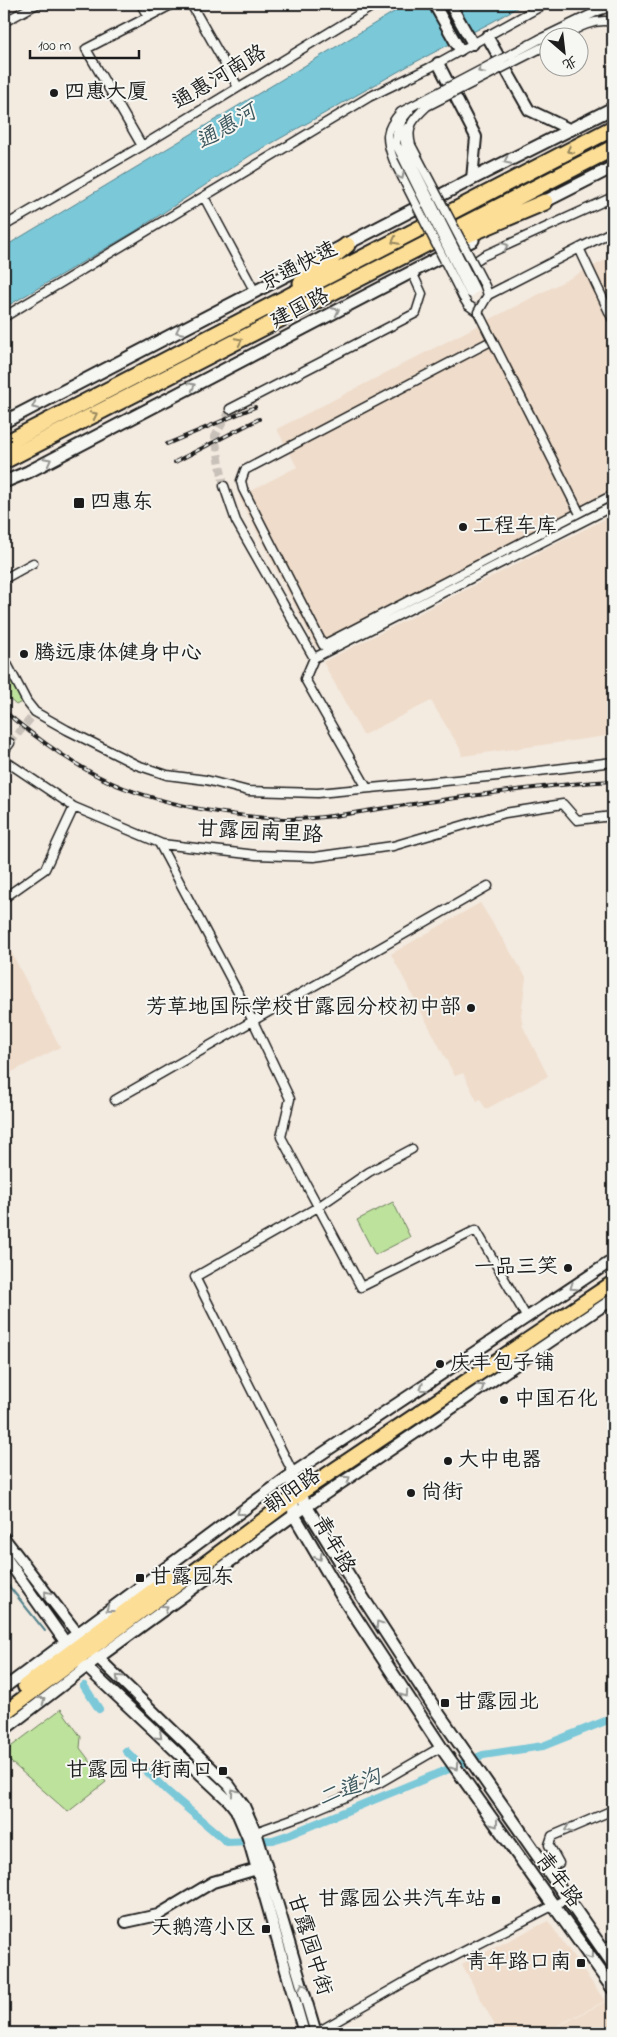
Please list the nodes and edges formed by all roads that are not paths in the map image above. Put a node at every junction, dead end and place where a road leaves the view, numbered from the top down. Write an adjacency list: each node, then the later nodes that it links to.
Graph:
1 (37, 4): 13 (street)
2 (141, 4): 12 (street)
3 (191, 4): 23 (street)
4 (376, 4): 23 (street, 通惠河南路)
5 (434, 4): 21 (street)
6 (450, 4): 18 (street)
7 (526, 4): 11 (street)
8 (545, 4): 11 (street)
9 (169, 6): 12 (street)
10 (613, 6): 15 (street)
11 (531, 12): 17 (street)
12 (148, 17): 28 (street)
13 (4, 22)
14 (613, 22): 16 (street)
15 (569, 28)
16 (579, 28)
17 (486, 36): 18 (street); 27 (street)
18 (473, 44): 21 (street)
19 (540, 45): 43 (street, one-way to 43, bridge)
20 (540, 45): 25 (street, bridge)
21 (460, 50): 22 (street)
22 (438, 63): 31 (street); 32 (street)
23 (238, 87): 28 (street, 通惠河南路)
24 (613, 108): 27 (main road, 建国路)
25 (412, 119): 40 (street, bridge); 44 (street, bridge)
26 (613, 128): 45 (highway, 京通快速, one-way to 45)
27 (571, 130): 31 (main road, 建国路, one-way to 31)
28 (142, 146): 35 (street, 通惠河南路)
29 (613, 148): 41 (highway, 京通快速)
30 (613, 167): 34 (main road, 建国路)
31 (472, 178): 37 (main road, 建国路)
32 (204, 197): 42 (street); 47 (street)
33 (613, 197): 40 (street, one-way to 33, bridge)
34 (545, 202): 39 (main road, 建国路); 41 (highway)
35 (4, 226)
36 (613, 231): 38 (street, bridge)
37 (347, 245): 42 (main road, 建国路); 45 (highway)
38 (579, 248): 44 (street, bridge); 48 (street, bridge)
39 (412, 272): 50 (street); 54 (main road, 建国路, one-way to 39)
40 (466, 273): 43 (street, bridge)
41 (355, 282): 53 (highway, 京通快速, one-way to 41)
42 (255, 292): 51 (main road, 建国路, one-way to 51)
43 (469, 293): 46 (street)
44 (488, 295): 46 (street, bridge)
45 (278, 301): 52 (highway, 京通快速)
46 (478, 312): 49 (street, bridge)
47 (4, 317)
48 (613, 320)
49 (493, 340): 58 (street, bridge); 58 (street)
50 (230, 409)
51 (4, 422)
52 (4, 444)
53 (4, 461)
54 (4, 482)
55 (224, 486): 62 (street)
56 (613, 495): 58 (street)
57 (613, 506): 62 (street)
58 (579, 512)
59 (33, 563): 60 (street)
60 (4, 579)
61 (4, 658): 67 (street)
62 (314, 658): 67 (street)
63 (10, 743): 64 (street)
64 (4, 751)
65 (4, 760): 68 (street, 甘露园南里路)
66 (613, 762): 67 (street)
67 (367, 788)
68 (74, 807): 70 (street, 甘露园南里路); 72 (street)
69 (613, 816): 70 (street, 甘露园南里路)
70 (159, 843): 73 (street)
71 (488, 886): 73 (street)
72 (4, 898)
73 (253, 1021): 74 (street); 76 (street)
74 (115, 1100)
75 (412, 1149): 76 (street)
76 (318, 1207): 81 (street); 82 (street)
77 (613, 1260): 81 (street, 朝阳路, one-way to 81)
78 (613, 1273): 82 (highway, 朝阳路)
79 (613, 1283): 82 (highway, 朝阳路)
80 (613, 1299): 83 (street, 朝阳路, one-way to 80)
81 (526, 1318): 82 (street, 朝阳路, one-way to 82)
82 (295, 1487): 83 (main road, 青年路); 84 (main road, 青年路); 87 (highway, 朝阳路); 87 (street, 朝阳路, one-way to 87)
83 (306, 1506): 84 (street, 朝阳路); 97 (main road, 青年路, one-way to 83)
84 (294, 1514): 87 (street, 朝阳路, one-way to 84); 93 (main road, 青年路, one-way to 93)
85 (4, 1538): 87 (street, one-way to 85)
86 (4, 1555): 88 (street)
87 (87, 1645): 88 (highway, 朝阳路); 88 (street, 朝阳路); 95 (street, one-way to 87)
88 (75, 1654): 89 (street, 朝阳路); 90 (highway, 朝阳路); 91 (highway, 朝阳路); 92 (street, 朝阳路, one-way to 88); 95 (street, one-way to 95)
89 (4, 1688)
90 (4, 1702)
91 (4, 1713)
92 (4, 1730)
93 (442, 1749): 95 (street); 99 (main road, 青年路, one-way to 99)
94 (613, 1810): 97 (street, one-way to 97)
95 (254, 1835): 96 (street)
96 (262, 1868): 100 (street); 105 (street, 甘露园中街); 106 (street, 甘露园中街, one-way to 96)
97 (547, 1869): 98 (main road, 青年路)
98 (568, 1898): 99 (street); 102 (main road, 青年路)
99 (554, 1906): 104 (main road, 青年路, one-way to 104); 106 (street)
100 (126, 1922)
101 (613, 1944): 102 (street)
102 (602, 1948): 103 (main road, 青年路)
103 (613, 1964)
104 (613, 1988)
105 (304, 2033)
106 (316, 2033)

